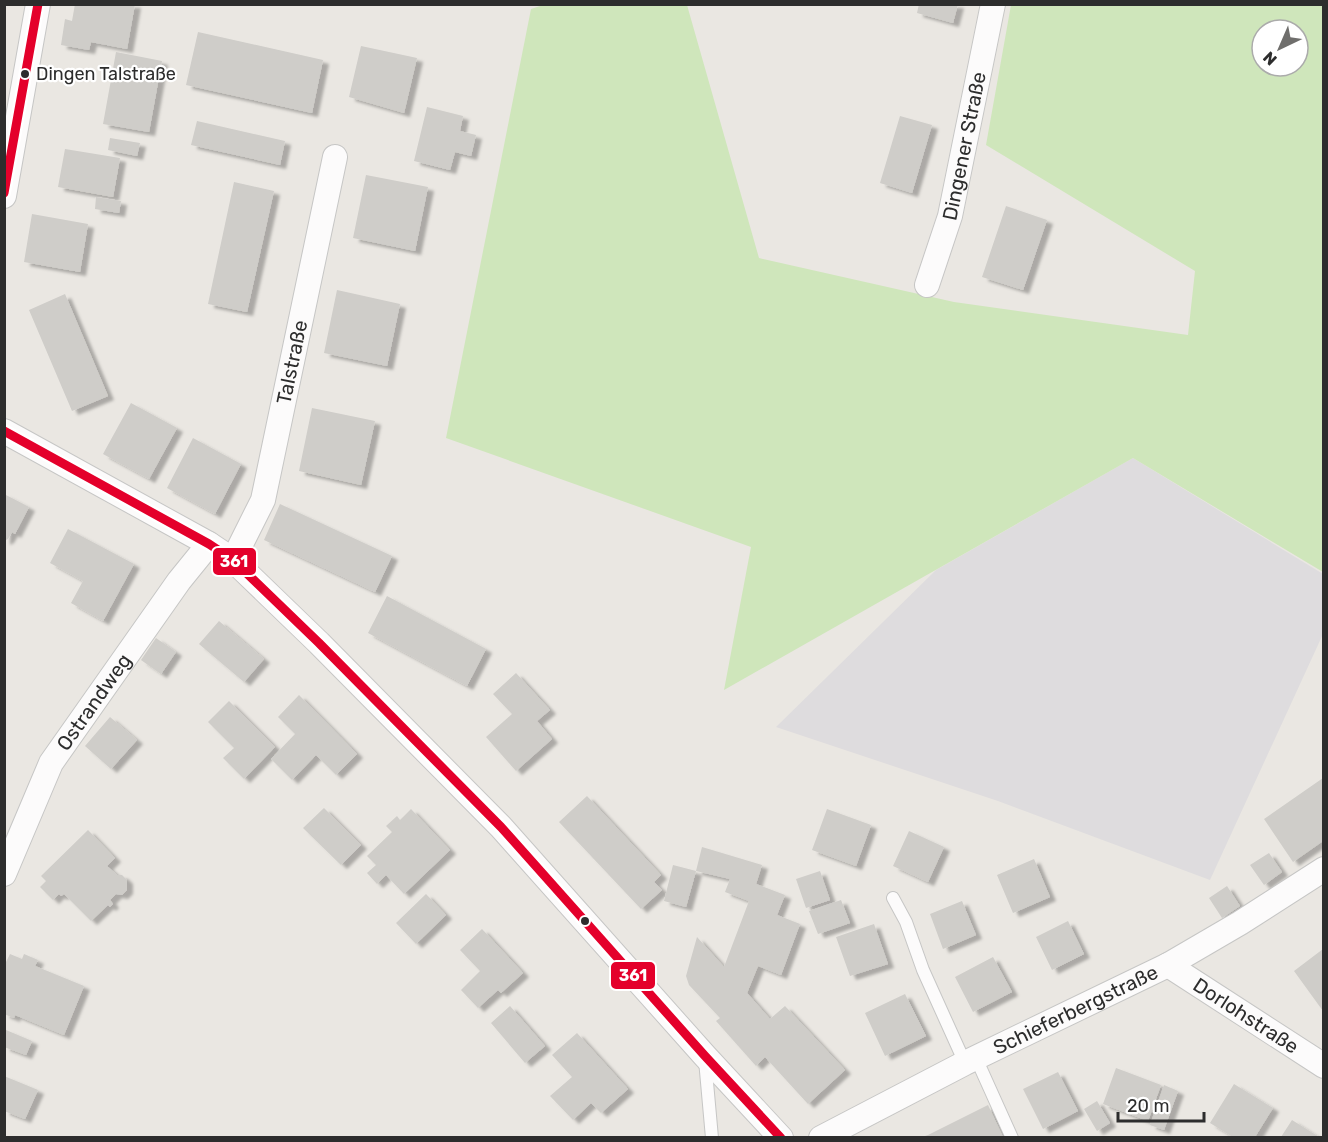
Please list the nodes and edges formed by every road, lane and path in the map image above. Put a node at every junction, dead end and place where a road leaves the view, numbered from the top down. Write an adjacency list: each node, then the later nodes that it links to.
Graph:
1 (38, 4): 4 (street)
2 (993, 4): 5 (street, Dingener Straße)
3 (335, 157): 8 (street, Talstraße)
4 (4, 196)
5 (927, 285)
6 (4, 431): 7 (street)
7 (208, 544): 8 (street); 10 (street, Ostrandweg)
8 (233, 560): 13 (street)
9 (1323, 869): 12 (street, Schieferbergstraße)
10 (4, 874)
11 (893, 898): 14 (lane)
12 (1168, 965): 14 (street, Schieferbergstraße); 15 (street, Dorlohstraße)
13 (705, 1056): 16 (lane); 17 (street)
14 (971, 1061): 18 (street, Schieferbergstraße); 19 (lane)
15 (1323, 1066)
16 (712, 1137)
17 (782, 1137)
18 (821, 1137)
19 (1012, 1137)

